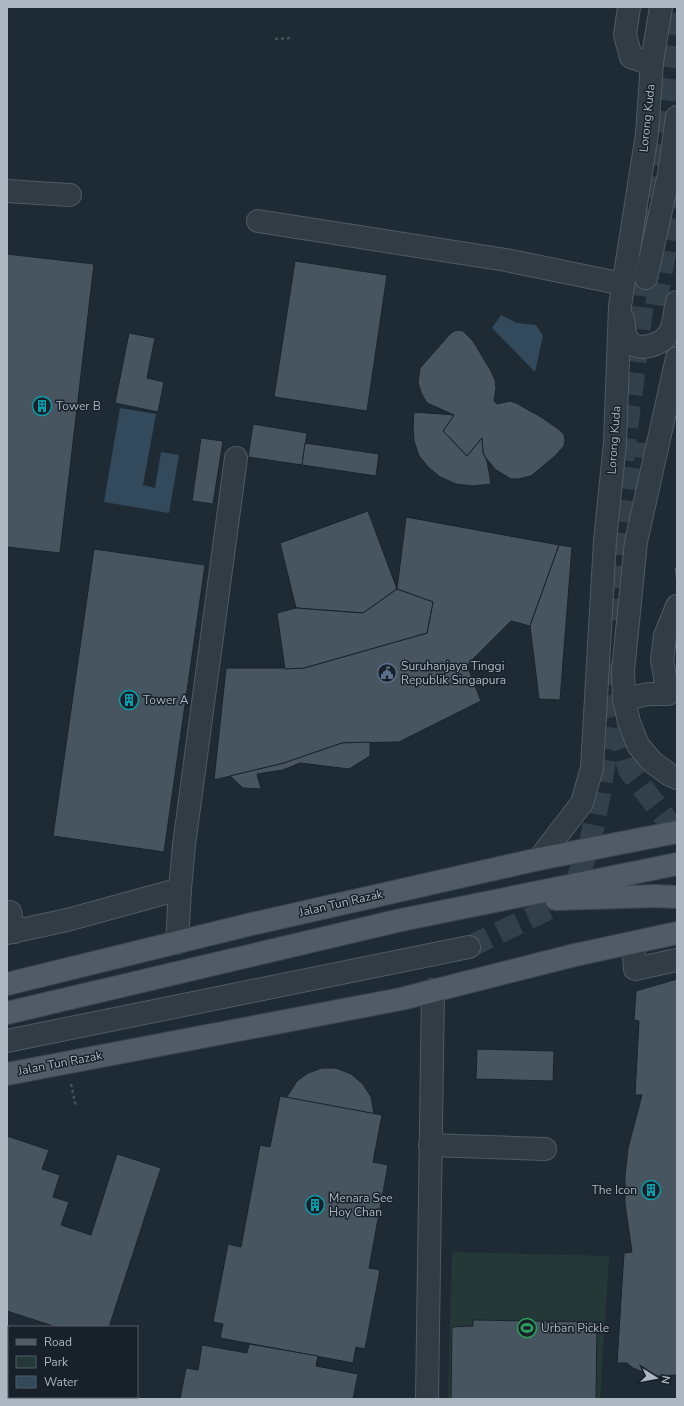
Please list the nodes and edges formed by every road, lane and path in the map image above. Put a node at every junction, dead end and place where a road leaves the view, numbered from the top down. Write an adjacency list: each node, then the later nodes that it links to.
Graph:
1 (629, 7): 6 (street)
2 (661, 7): 6 (street, Lorong Kuda)
3 (672, 7): 8 (street)
4 (291, 38): 5 (path)
5 (276, 39)
6 (652, 62): 8 (street, Lorong Kuda)
7 (677, 117): 12 (street)
8 (647, 134): 13 (street, Lorong Kuda)
9 (7, 191): 10 (street)
10 (70, 195)
11 (258, 221): 13 (street)
12 (646, 278)
13 (623, 284): 15 (street, Lorong Kuda)
14 (677, 302): 15 (street)
15 (620, 306): 23 (street, Lorong Kuda)
16 (677, 358): 20 (street)
17 (236, 458): 25 (street)
18 (677, 606): 19 (street)
19 (674, 693): 20 (street)
20 (624, 699): 21 (street)
21 (677, 778)
22 (677, 832): 23 (main road, Jalan Tun Razak)
23 (539, 859): 30 (main road, Jalan Tun Razak)
24 (677, 864): 27 (main road)
25 (180, 889): 28 (street); 30 (street)
26 (677, 898): 27 (main road)
27 (495, 900): 36 (main road)
28 (10, 926)
29 (677, 933): 31 (main road, Jalan Tun Razak)
30 (177, 943): 34 (main road, Jalan Tun Razak)
31 (633, 943): 33 (street); 35 (main road, Jalan Tun Razak)
32 (469, 947): 37 (street)
33 (677, 960)
34 (7, 984)
35 (433, 990): 38 (main road, Jalan Tun Razak); 39 (street)
36 (7, 1013)
37 (7, 1041)
38 (7, 1074)
39 (430, 1145): 40 (street); 41 (street)
40 (545, 1149)
41 (427, 1399)

